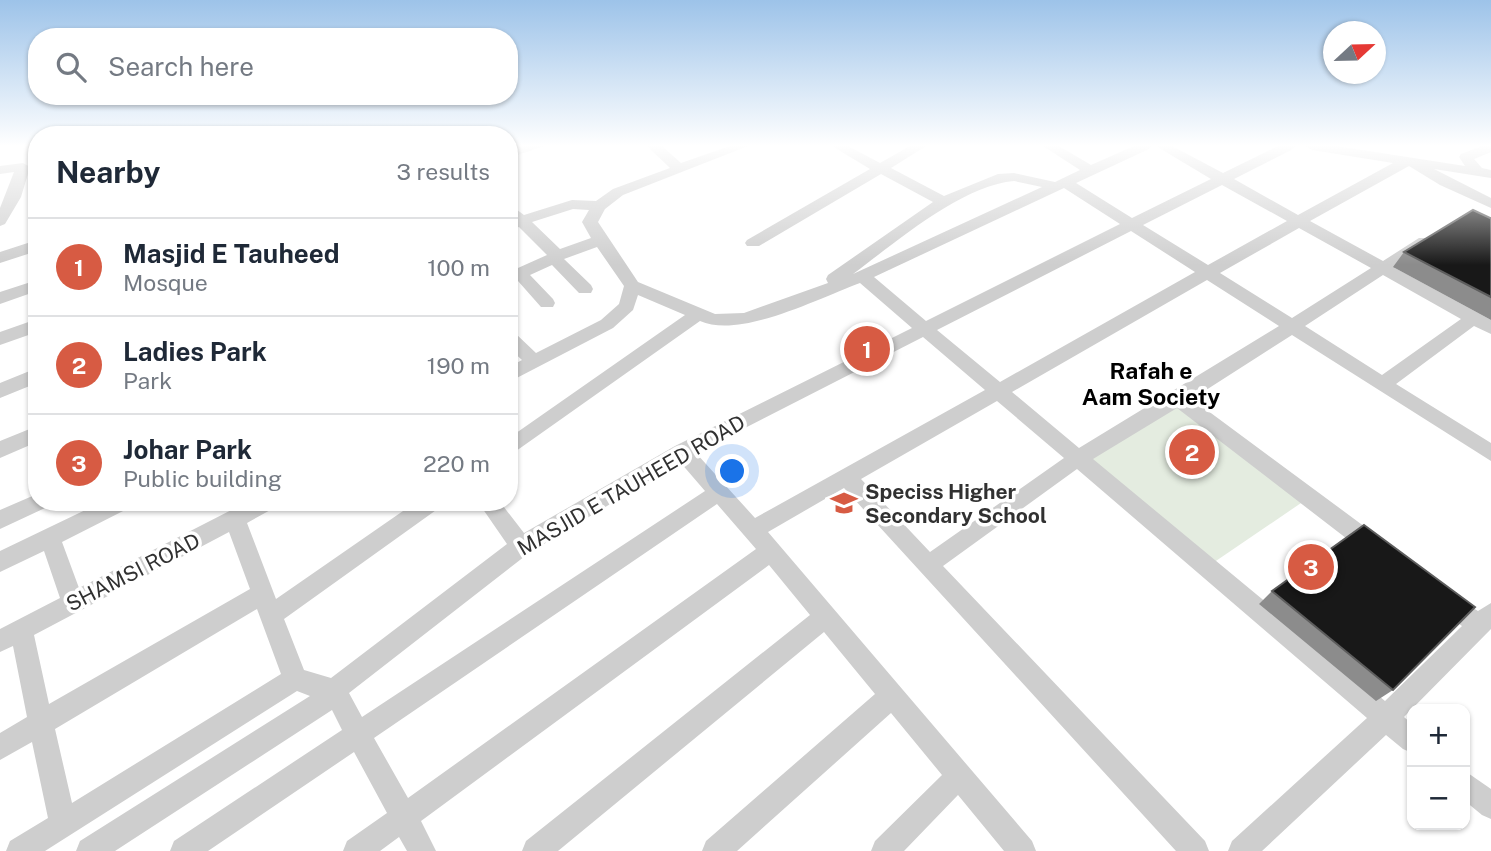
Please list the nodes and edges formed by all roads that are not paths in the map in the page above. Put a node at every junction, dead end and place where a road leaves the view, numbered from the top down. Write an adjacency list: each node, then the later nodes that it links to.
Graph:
1 (17, 186): 16 (street)
2 (634, 186): 14 (street)
3 (852, 186): 23 (street)
4 (914, 186): 12 (street)
5 (985, 186): 12 (street)
6 (1055, 186): 30 (street)
7 (1062, 186): 19 (street)
8 (1206, 186): 19 (street, MASJID E TAUHEED ROAD)
9 (1235, 186): 17 (street)
10 (1361, 186): 17 (street)
11 (1453, 186): 13 (street)
12 (943, 202): 35 (street)
13 (1490, 204): 15 (street)
14 (599, 206): 18 (street); 22 (street)
15 (1465, 217)
16 (0, 221)
17 (1299, 221): 27 (street); 28 (street)
18 (518, 222)
19 (1132, 224): 28 (street); 43 (street, MASJID E TAUHEED ROAD)
20 (518, 225): 26 (street)
21 (1441, 231): 27 (street)
22 (598, 241): 26 (street); 32 (street)
23 (753, 243)
24 (28, 248): 25 (street)
25 (0, 257)
26 (556, 257): 29 (street); 34 (street)
27 (1381, 266): 39 (street); 40 (street)
28 (1208, 273): 40 (street); 51 (street)
29 (518, 275)
30 (862, 276): 35 (street); 43 (street)
31 (518, 280): 37 (street)
32 (632, 286): 38 (street); 46 (street)
33 (28, 288): 36 (street)
34 (585, 289)
35 (813, 294): 38 (street)
36 (0, 298)
37 (547, 303)
38 (698, 314): 54 (street)
39 (1474, 318): 42 (street); 49 (street)
40 (1291, 326): 49 (street); 52 (street)
41 (28, 328): 44 (street)
42 (1491, 328)
43 (926, 330): 51 (street); 57 (street, MASJID E TAUHEED ROAD)
44 (0, 339)
45 (518, 346): 46 (street)
46 (534, 362): 47 (street)
47 (518, 370)
48 (28, 379): 50 (street)
49 (1383, 384): 55 (street)
50 (0, 391)
51 (999, 391): 58 (street); 59 (street)
52 (1178, 399): 58 (street); 72 (street)
53 (28, 437): 56 (street)
54 (518, 441)
55 (1489, 449)
56 (0, 450)
57 (682, 451): 60 (street); 70 (street, MASJID E TAUHEED ROAD)
58 (1078, 458): 74 (street); 84 (street)
59 (846, 477): 68 (street); 74 (street)
60 (719, 492): 68 (street); 86 (street)
61 (28, 505): 66 (street)
62 (103, 511): 69 (street)
63 (250, 511): 67 (street, SHAMSI ROAD)
64 (418, 511): 77 (street)
65 (495, 511): 70 (street)
66 (1, 512)
67 (235, 519): 76 (street, SHAMSI ROAD); 77 (street)
68 (753, 530): 71 (street)
69 (50, 537): 73 (street); 76 (street)
70 (521, 546): 82 (street, MASJID E TAUHEED ROAD)
71 (771, 551): 78 (street); 92 (street)
72 (1390, 558)
73 (0, 562)
74 (928, 565): 103 (street)
75 (1434, 592): 79 (street)
76 (73, 603): 80 (street, SHAMSI ROAD)
77 (268, 604): 81 (street); 85 (street)
78 (826, 617): 83 (street); 99 (street)
79 (1485, 619): 84 (street)
80 (11, 635): 85 (street)
81 (295, 679): 82 (street); 93 (street)
82 (335, 691): 86 (street); 95 (street, MASJID E TAUHEED ROAD)
83 (892, 696): 89 (street); 100 (street)
84 (1387, 718): 87 (street); 104 (street)
85 (42, 722): 88 (street); 93 (street)
86 (359, 734): 92 (street); 96 (street)
87 (1407, 736)
88 (0, 747)
89 (959, 776): 101 (street); 102 (street)
90 (1470, 788): 91 (street)
91 (1491, 806)
92 (404, 817): 97 (street); 98 (street)
93 (62, 825): 94 (street)
94 (20, 851)
95 (90, 851)
96 (184, 851)
97 (357, 851)
98 (422, 851)
99 (537, 851)
100 (716, 851)
101 (885, 851)
102 (1022, 851)
103 (1195, 851)
104 (1242, 851)

